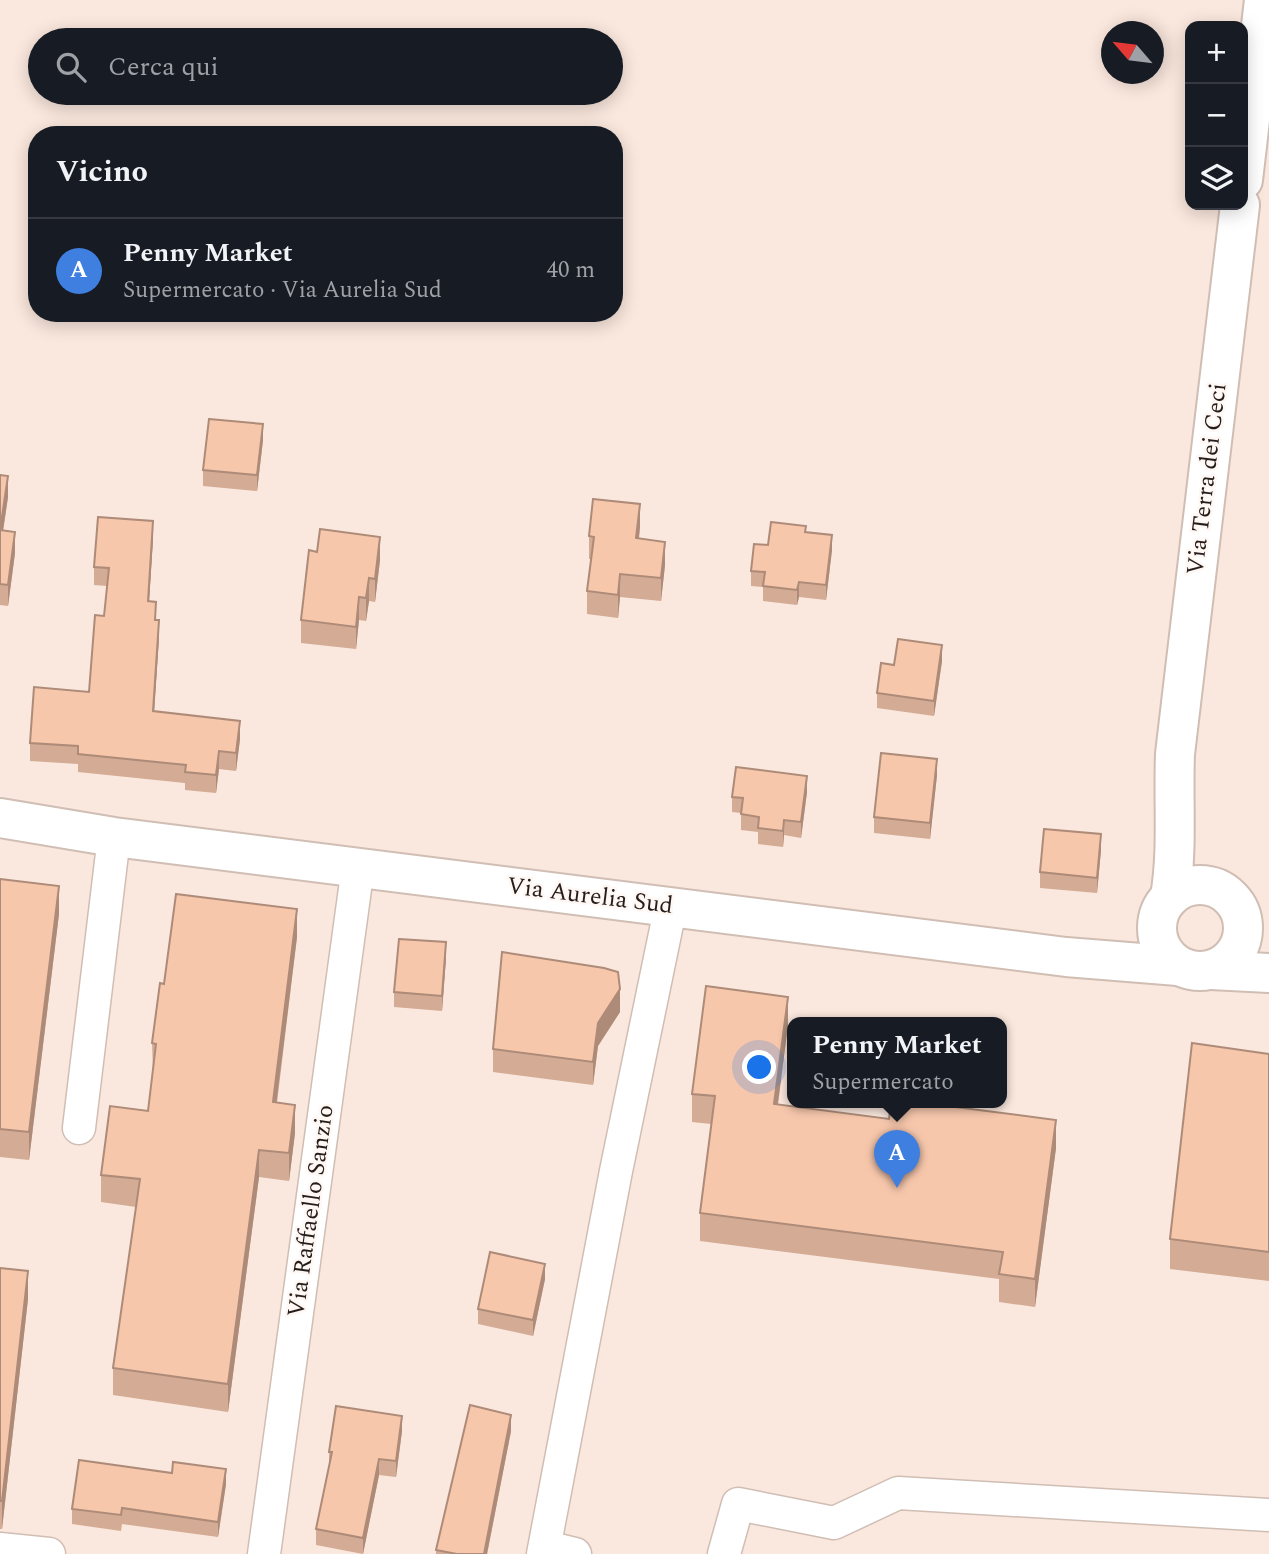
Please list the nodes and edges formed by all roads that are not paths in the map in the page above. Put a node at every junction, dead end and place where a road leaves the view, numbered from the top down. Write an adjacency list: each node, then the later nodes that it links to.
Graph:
1 (1264, 0): 2 (street)
2 (1247, 147)
3 (1239, 210): 4 (street, Via Terra dei Ceci)
4 (1175, 754): 10 (street); 11 (street)
5 (0, 818): 6 (street, Via Aurelia Sud)
6 (114, 837): 7 (street, Via Aurelia Sud); 8 (street, Via Aurelia Sud); 15 (street)
7 (0, 846)
8 (358, 867): 9 (street, Via Aurelia Sud); 20 (street, Via Raffaello Sanzio)
9 (671, 905): 12 (street, Via Aurelia Sud); 18 (street)
10 (1165, 905): 11 (street, Via Aurelia Sud); 12 (street, Via Aurelia Sud); 13 (street)
11 (1245, 918): 13 (street)
12 (1066, 957): 13 (street, Via Aurelia Sud)
13 (1195, 968): 14 (street, Via Aurelia Sud)
14 (1269, 973)
15 (79, 1128)
16 (1269, 1514): 21 (street)
17 (0, 1549): 19 (street)
18 (555, 1552)
19 (50, 1554)
20 (264, 1554)
21 (724, 1554)

